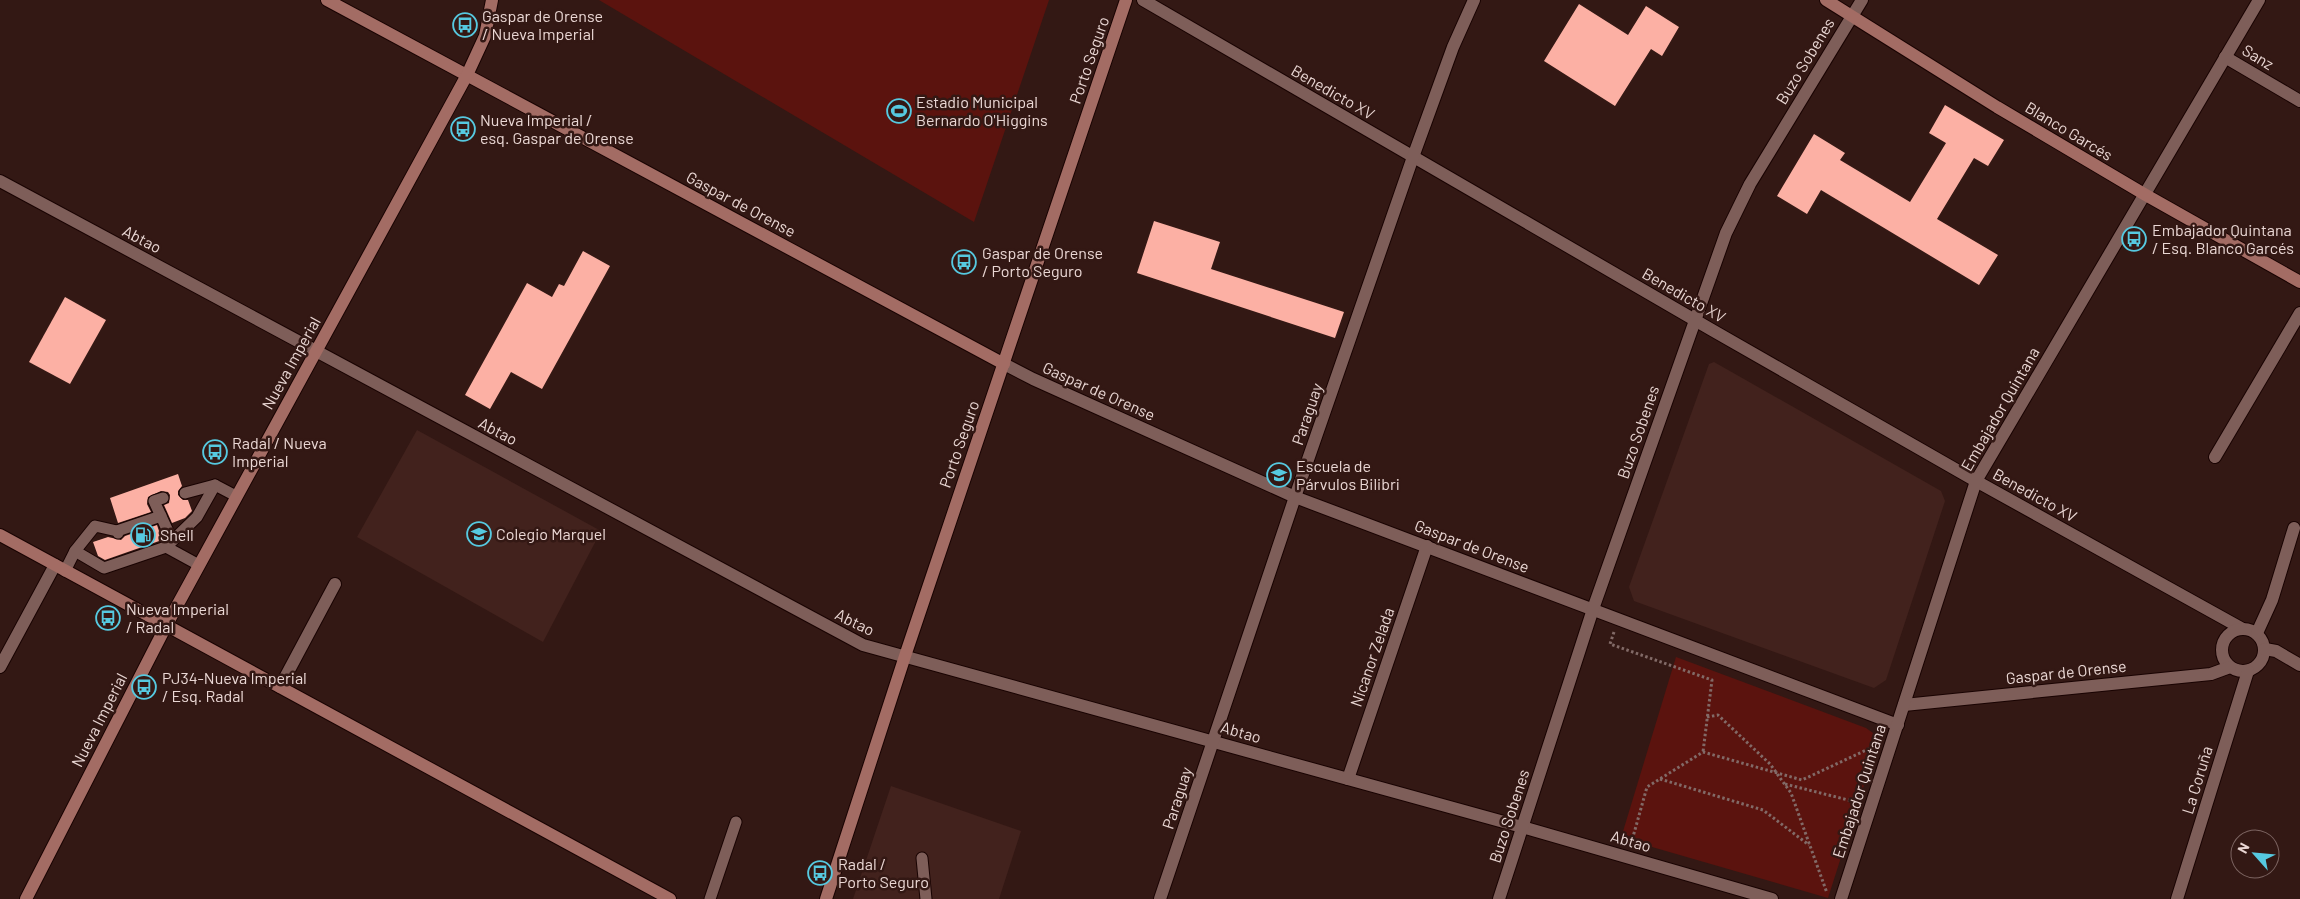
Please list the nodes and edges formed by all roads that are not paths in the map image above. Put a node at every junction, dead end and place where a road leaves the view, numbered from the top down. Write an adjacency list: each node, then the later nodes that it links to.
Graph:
1 (327, 0): 11 (street, Gaspar de Orense)
2 (492, 0): 11 (street, Nueva Imperial)
3 (1126, 0): 20 (street, Porto Seguro)
4 (1143, 0): 13 (street, Benedicto XV)
5 (1474, 0): 13 (street, Paraguay)
6 (1826, 0): 9 (street, Blanco Garcés)
7 (1862, 0): 9 (street, Buzo Sobenes)
8 (2259, 0): 10 (street, Embajador Quintana)
9 (1852, 16): 15 (street, Blanco Garcés); 18 (street, Buzo Sobenes)
10 (2225, 57): 12 (street, Sanz); 15 (street, Embajador Quintana)
11 (467, 75): 19 (street, Nueva Imperial); 20 (street, Gaspar de Orense)
12 (2300, 101)
13 (1413, 158): 18 (street, Benedicto XV); 26 (street, Paraguay)
14 (0, 181): 19 (street, Abtao)
15 (2144, 194): 16 (street, Blanco Garcés); 22 (street, Embajador Quintana)
16 (2300, 282)
17 (2300, 313): 21 (street)
18 (1695, 320): 22 (street, Benedicto XV); 37 (street, Buzo Sobenes)
19 (316, 351): 25 (street, Nueva Imperial); 44 (street, Abtao)
20 (1004, 364): 26 (street, Gaspar de Orense); 44 (street, Porto Seguro)
21 (2215, 457)
22 (1976, 481): 38 (street, Benedicto XV); 50 (street, Embajador Quintana)
23 (215, 485): 24 (lane); 25 (lane); 31 (lane)
24 (185, 493)
25 (236, 496): 34 (street, Nueva Imperial)
26 (1295, 497): 32 (street, Gaspar de Orense); 52 (street, Paraguay)
27 (163, 498): 28 (lane)
28 (161, 516): 31 (lane); 33 (lane)
29 (2294, 528): 41 (street)
30 (0, 535): 35 (street)
31 (169, 544): 33 (lane); 34 (lane)
32 (1426, 546): 37 (street, Gaspar de Orense); 53 (street, Nicanor Zelada)
33 (75, 552): 35 (lane)
34 (199, 565): 39 (street, Nueva Imperial)
35 (60, 568): 39 (street); 46 (street)
36 (335, 584): 49 (street)
37 (1593, 609): 51 (street, Gaspar de Orense); 55 (street, Buzo Sobenes)
38 (2211, 612): 40 (street, Benedicto XV); 42 (street)
39 (166, 626): 49 (street); 57 (street, Nueva Imperial)
40 (2241, 628): 41 (street); 42 (street)
41 (2257, 633): 43 (street)
42 (2223, 642): 47 (street)
43 (2265, 649): 45 (street); 48 (street)
44 (905, 656): 52 (street, Abtao); 60 (street, Porto Seguro)
45 (2300, 665)
46 (0, 667)
47 (2230, 667): 48 (street); 50 (street, Gaspar de Orense)
48 (2248, 671): 66 (street, La Coruña)
49 (280, 687): 58 (street)
50 (1904, 705): 51 (street, Embajador Quintana)
51 (1898, 725): 65 (street, Embajador Quintana)
52 (1213, 741): 53 (street, Abtao); 62 (street, Paraguay)
53 (1348, 779): 55 (street, Abtao)
54 (736, 822): 59 (lane)
55 (1522, 827): 63 (street, Buzo Sobenes); 64 (street, Abtao)
56 (922, 858): 61 (lane)
57 (26, 899)
58 (670, 899)
59 (710, 899)
60 (826, 899)
61 (926, 899)
62 (1160, 899)
63 (1499, 899)
64 (1772, 899)
65 (1842, 899)
66 (2177, 899)

